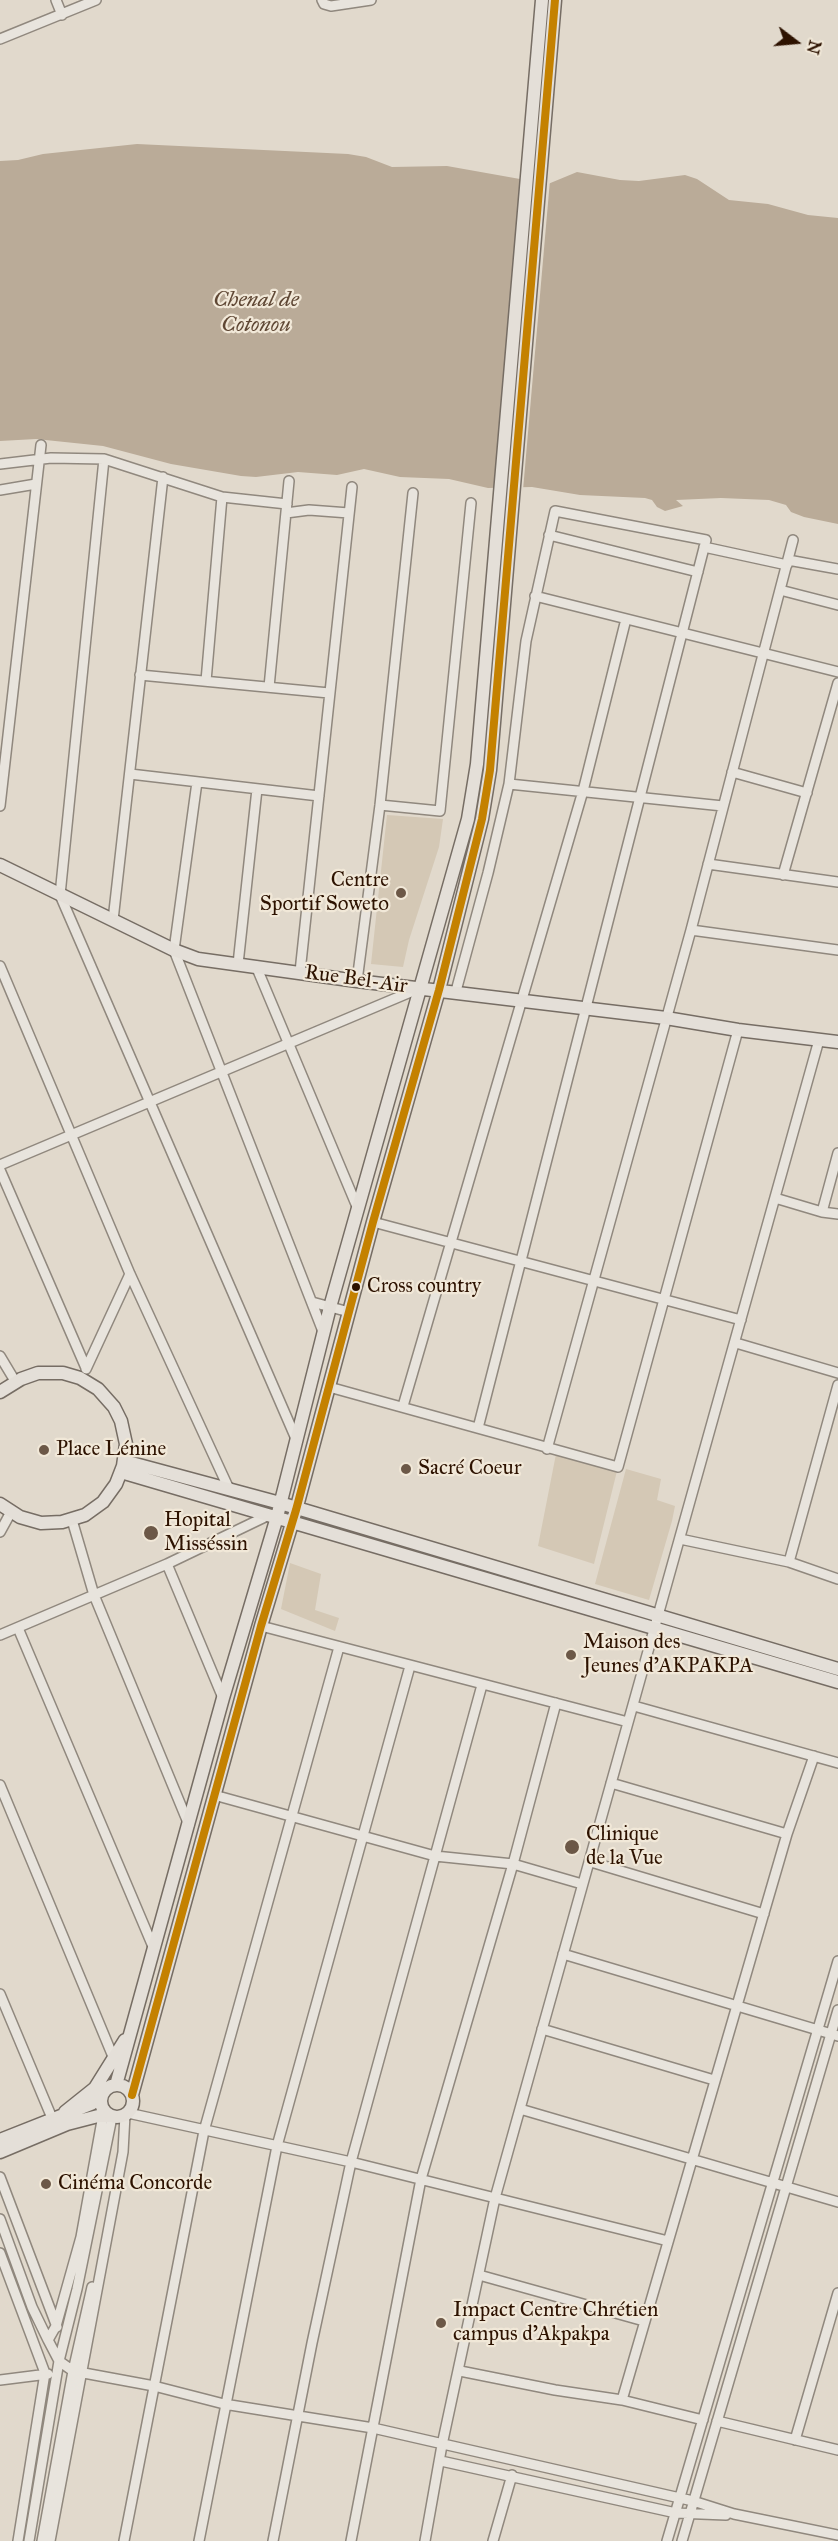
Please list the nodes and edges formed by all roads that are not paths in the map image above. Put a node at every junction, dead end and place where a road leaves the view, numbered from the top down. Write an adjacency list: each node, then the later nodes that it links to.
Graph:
1 (56, 0): 7 (street)
2 (96, 0): 7 (street)
3 (322, 0): 4 (street)
4 (370, 0)
5 (542, 0): 22 (main road)
6 (555, 0): 22 (main road)
7 (62, 15): 8 (street)
8 (0, 39)
9 (41, 445): 10 (street)
10 (39, 459): 11 (street); 12 (street); 15 (street)
11 (104, 459): 13 (street); 58 (street)
12 (0, 464)
13 (163, 477): 19 (street); 37 (street)
14 (289, 481): 21 (street)
15 (36, 484): 17 (street); 52 (street)
16 (352, 488): 23 (street)
17 (0, 490)
18 (413, 493): 51 (street)
19 (222, 497): 21 (street); 38 (street)
20 (471, 503): 51 (street)
21 (286, 508): 23 (street); 40 (street)
22 (506, 509): 68 (main road); 69 (main road)
23 (349, 513): 41 (street)
24 (549, 535): 26 (street); 29 (street); 31 (street)
25 (793, 540): 27 (street)
26 (704, 547): 27 (street); 29 (street)
27 (787, 562): 28 (street); 30 (street)
28 (838, 569)
29 (698, 572): 34 (street)
30 (780, 590): 32 (street); 35 (street)
31 (536, 596): 33 (street); 45 (street)
32 (838, 605)
33 (626, 619): 34 (street); 47 (street)
34 (682, 633): 35 (street); 50 (street)
35 (763, 653): 36 (street); 42 (street)
36 (838, 672)
37 (140, 675): 38 (street); 43 (street)
38 (206, 681): 40 (street)
39 (838, 683): 48 (street)
40 (269, 687): 41 (street)
41 (329, 693): 49 (street)
42 (732, 772): 48 (street); 53 (street)
43 (130, 774): 44 (street); 59 (street)
44 (196, 782): 46 (street); 61 (street)
45 (509, 783): 47 (street); 70 (street)
46 (257, 789): 49 (street); 63 (street)
47 (583, 791): 50 (street); 71 (street)
48 (807, 793): 56 (street)
49 (319, 796): 66 (street)
50 (641, 796): 53 (street); 72 (street)
51 (380, 805): 67 (street)
52 (0, 806)
53 (723, 806): 54 (street)
54 (708, 864): 56 (street); 60 (street)
55 (0, 866): 58 (main road, Rue Bel-Air)
56 (783, 875): 57 (street)
57 (838, 882)
58 (60, 895): 59 (main road, Rue Bel-Air); 79 (street)
59 (113, 920): 61 (main road, Rue Bel-Air)
60 (691, 930): 62 (street); 73 (street)
61 (174, 950): 63 (main road, Rue Bel-Air); 78 (street)
62 (838, 950)
63 (238, 964): 65 (main road, Rue Bel-Air)
64 (0, 966): 80 (street)
65 (256, 966): 66 (main road, Rue Bel-Air); 77 (street)
66 (300, 972): 67 (main road, Rue Bel-Air)
67 (357, 981): 68 (main road, Rue Bel-Air)
68 (420, 988): 69 (main road, Rue Bel-Air); 77 (street); 85 (main road)
69 (439, 990): 70 (main road, Rue Bel-Air); 88 (main road)
70 (456, 991): 71 (main road, Rue Bel-Air)
71 (523, 999): 72 (main road, Rue Bel-Air); 89 (street)
72 (585, 1008): 73 (main road, Rue Bel-Air); 90 (street)
73 (666, 1017): 74 (main road, Rue Bel-Air); 92 (street)
74 (738, 1030): 75 (main road, Rue Bel-Air); 93 (street)
75 (819, 1040): 76 (main road, Rue Bel-Air); 84 (street)
76 (838, 1042)
77 (288, 1043): 78 (street); 85 (street)
78 (221, 1071): 79 (street); 94 (street)
79 (148, 1102): 80 (street); 110 (street)
80 (71, 1135): 82 (street); 91 (street)
81 (838, 1154): 86 (street)
82 (0, 1165)
83 (0, 1170): 101 (street)
84 (775, 1198): 86 (street); 97 (street)
85 (358, 1209): 95 (main road)
86 (822, 1212): 87 (street)
87 (838, 1214)
88 (373, 1222): 89 (street); 96 (main road)
89 (452, 1243): 90 (street); 108 (street)
90 (521, 1261): 92 (street); 109 (street)
91 (130, 1274): 101 (street); 113 (street)
92 (594, 1281): 93 (street); 111 (street)
93 (664, 1299): 97 (street); 111 (street)
94 (312, 1302): 95 (street); 98 (street)
95 (330, 1307): 96 (street); 98 (main road)
96 (349, 1312): 106 (main road)
97 (741, 1320): 99 (street)
98 (324, 1334): 110 (main road)
99 (736, 1342): 102 (street); 122 (street)
100 (0, 1356): 103 (street)
101 (86, 1368): 104 (street)
102 (838, 1373)
103 (15, 1381): 104 (main road); 107 (main road)
104 (86, 1381): 112 (main road)
105 (838, 1385): 123 (street)
106 (329, 1387): 108 (street); 116 (main road)
107 (0, 1392)
108 (403, 1406): 109 (street)
109 (478, 1428): 111 (street)
110 (297, 1441): 114 (main road)
111 (547, 1449)
112 (123, 1467): 113 (main road); 118 (main road); 119 (main road)
113 (229, 1489): 114 (main road)
114 (280, 1503): 116 (main road); 118 (main road)
115 (0, 1504): 117 (main road)
116 (297, 1510): 120 (main road); 127 (main road)
117 (11, 1512): 119 (main road); 121 (street)
118 (273, 1516): 120 (main road); 124 (street); 136 (main road)
119 (72, 1520): 126 (street)
120 (293, 1522): 127 (main road); 128 (main road)
121 (0, 1532)
122 (680, 1539): 123 (street); 127 (street)
123 (789, 1562): 125 (street)
124 (166, 1564): 126 (street); 136 (street)
125 (838, 1579)
126 (93, 1595): 129 (street); 146 (street)
127 (657, 1623): 133 (main road); 134 (main road); 138 (street)
128 (261, 1626): 131 (street); 144 (main road)
129 (18, 1628): 130 (street); 154 (street)
130 (0, 1635)
131 (339, 1647): 132 (street); 145 (street)
132 (410, 1666): 135 (street); 148 (street)
133 (838, 1669)
134 (838, 1682)
135 (482, 1685): 137 (street); 149 (street)
136 (223, 1698): 146 (main road)
137 (556, 1703): 139 (street); 151 (street)
138 (634, 1706): 139 (street); 140 (street)
139 (628, 1722): 142 (street)
140 (814, 1756): 141 (street); 147 (street)
141 (838, 1762)
142 (611, 1783): 147 (street); 150 (street)
143 (0, 1785): 164 (street)
144 (214, 1795): 145 (street); 167 (main road)
145 (292, 1817): 148 (street); 173 (street)
146 (189, 1825): 154 (main road)
147 (787, 1834): 153 (street)
148 (363, 1836): 149 (street); 175 (street)
149 (435, 1856): 151 (street); 178 (street)
150 (591, 1862): 152 (street); 153 (street)
151 (513, 1864): 152 (street); 180 (street)
152 (582, 1884): 155 (street)
153 (764, 1914): 158 (street)
154 (154, 1949): 160 (main road)
155 (563, 1954): 158 (street); 161 (street)
156 (838, 1961): 162 (street)
157 (0, 1994): 172 (street)
158 (736, 2006): 162 (street); 165 (street)
159 (838, 2010): 163 (street)
160 (137, 2011): 164 (main road); 166 (main road)
161 (542, 2029): 165 (street); 169 (street)
162 (818, 2030): 163 (street); 181 (street)
163 (834, 2035): 182 (street)
164 (114, 2059): 170 (main road)
165 (714, 2080): 177 (street)
166 (116, 2085): 167 (main road); 168 (main road)
167 (132, 2095): 171 (main road)
168 (101, 2097): 170 (main road); 171 (main road)
169 (520, 2109): 177 (street); 183 (street)
170 (65, 2112): 172 (main road)
171 (116, 2116): 173 (street); 176 (main road); 191 (street); 193 (street); 194 (street); 197 (street)
172 (52, 2118): 174 (main road)
173 (204, 2130): 175 (street); 201 (street)
174 (0, 2140)
175 (277, 2146): 178 (street); 203 (street)
176 (0, 2152)
177 (691, 2160): 181 (street); 186 (street)
178 (351, 2162): 180 (street); 204 (street)
179 (0, 2177): 191 (street)
180 (421, 2179): 183 (street); 207 (street)
181 (773, 2184): 182 (street); 205 (street)
182 (785, 2188): 184 (street); 206 (street)
183 (495, 2198): 186 (street); 188 (street)
184 (838, 2202)
185 (0, 2219): 192 (street)
186 (668, 2241): 190 (street)
187 (0, 2253): 198 (street)
188 (479, 2275): 190 (street); 196 (street)
189 (838, 2293): 208 (street)
190 (644, 2321): 202 (street)
191 (56, 2326): 192 (street); 193 (street)
192 (48, 2340): 195 (street)
193 (64, 2343): 194 (street); 195 (street)
194 (77, 2356): 197 (street)
195 (59, 2361): 197 (street); 199 (street)
196 (460, 2371): 202 (street); 209 (street)
197 (77, 2372): 201 (street); 221 (street); 222 (street)
198 (45, 2373): 199 (street); 200 (street); 219 (street)
199 (57, 2375): 220 (street)
200 (0, 2380)
201 (154, 2386): 203 (street); 223 (street)
202 (622, 2400): 205 (street)
203 (225, 2404): 204 (street); 224 (street)
204 (298, 2418): 207 (street); 225 (street)
205 (703, 2420): 213 (street)
206 (717, 2421): 208 (street); 214 (street)
207 (373, 2428): 209 (street); 226 (street)
208 (795, 2440): 210 (street)
209 (442, 2445): 211 (street); 213 (street)
210 (838, 2450)
211 (441, 2461): 212 (street); 227 (street)
212 (512, 2475): 215 (street); 228 (street)
213 (680, 2499): 214 (street); 215 (street)
214 (693, 2501): 216 (street); 217 (street)
215 (676, 2514): 217 (street); 229 (street)
216 (734, 2514): 217 (street); 218 (street)
217 (689, 2515): 230 (street)
218 (838, 2535)
219 (18, 2541)
220 (29, 2541)
221 (42, 2541)
222 (50, 2541)
223 (124, 2541)
224 (199, 2541)
225 (273, 2541)
226 (351, 2541)
227 (425, 2541)
228 (493, 2541)
229 (667, 2541)
230 (682, 2541)

